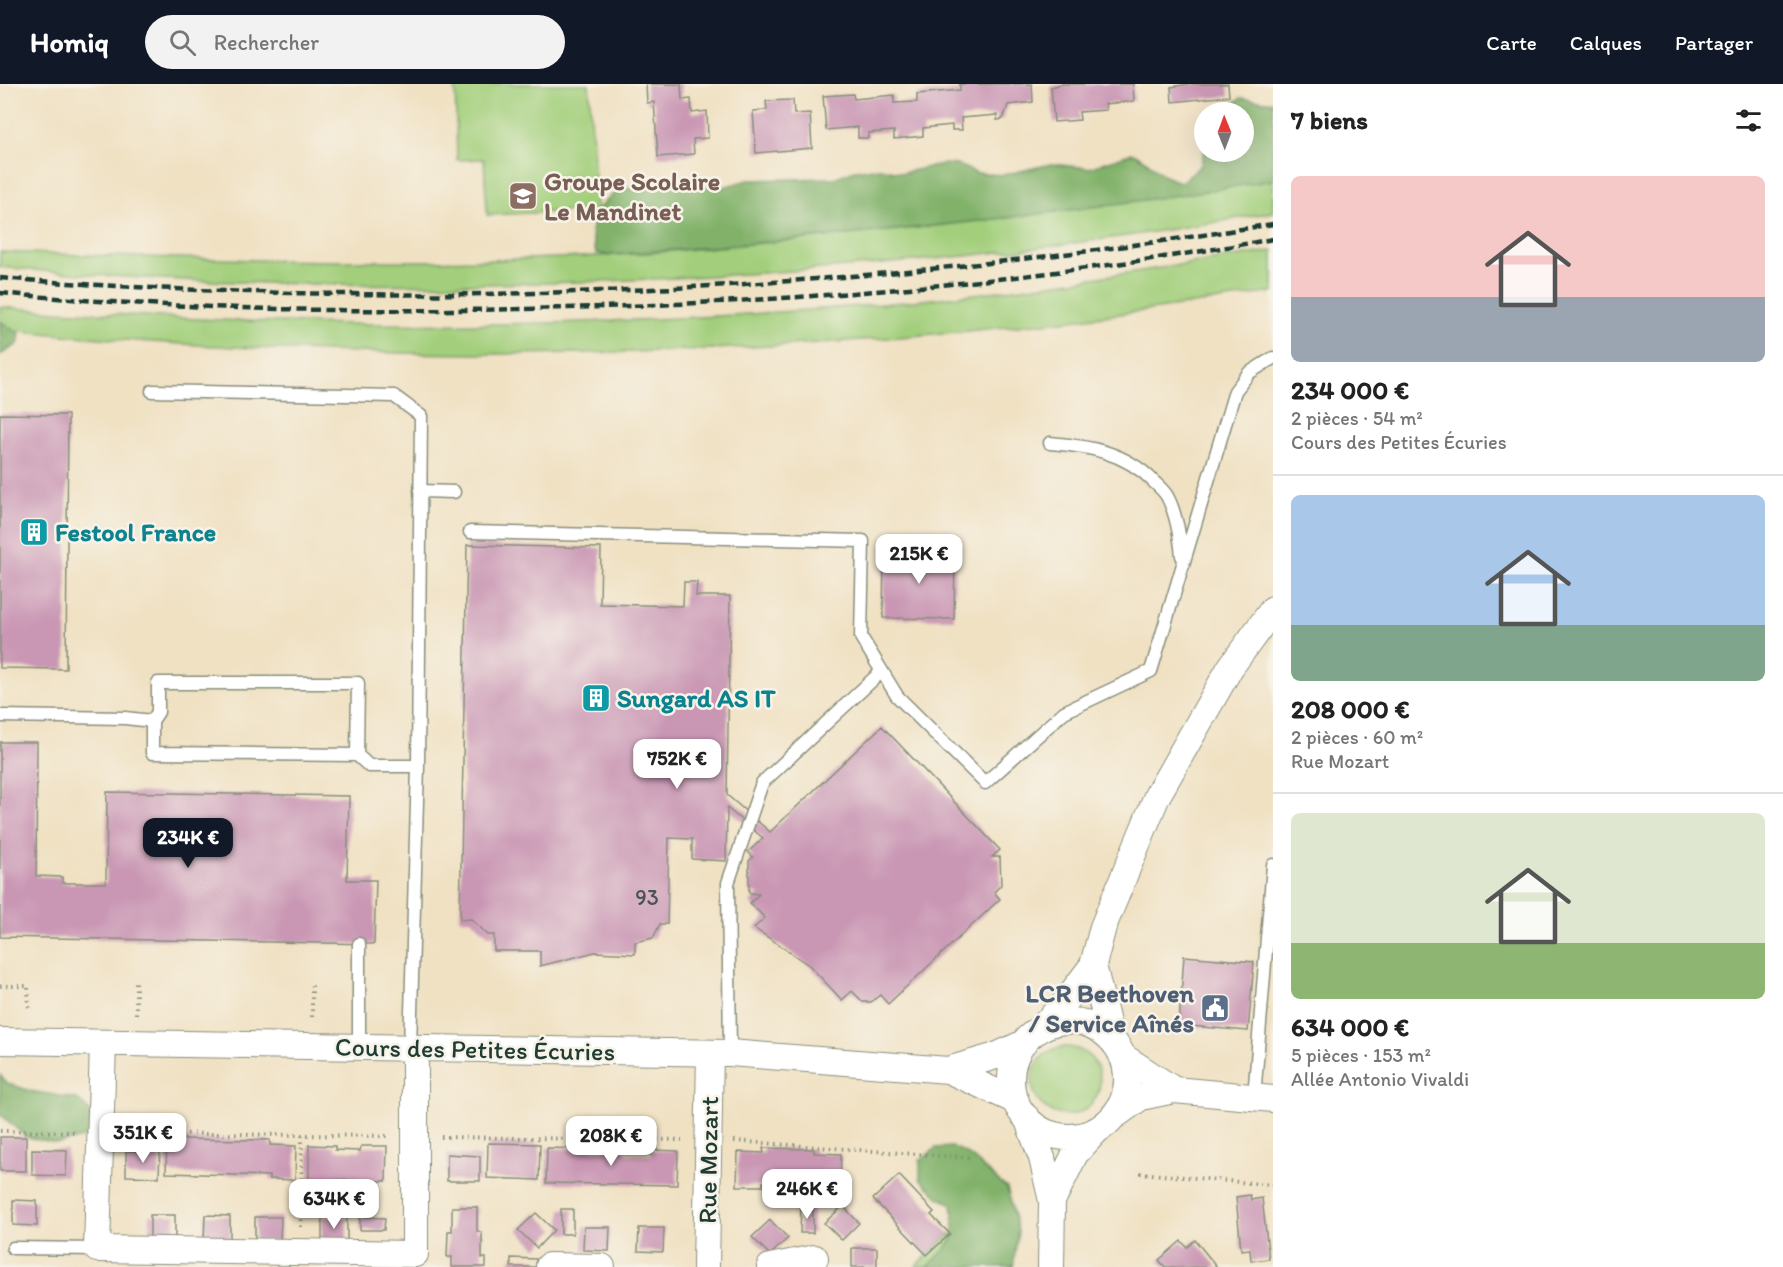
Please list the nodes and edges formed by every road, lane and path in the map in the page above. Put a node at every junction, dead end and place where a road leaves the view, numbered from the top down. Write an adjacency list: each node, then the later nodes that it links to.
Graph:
1 (1273, 358): 7 (lane)
2 (152, 391): 4 (lane)
3 (1050, 443): 7 (lane)
4 (420, 491): 5 (lane); 13 (lane)
5 (454, 492)
6 (470, 532): 9 (lane)
7 (1183, 564): 9 (lane)
8 (1273, 609): 16 (street)
9 (882, 671): 29 (lane)
10 (0, 716): 11 (lane)
11 (152, 721): 12 (lane); 12 (lane)
12 (357, 755): 13 (lane)
13 (418, 766): 28 (lane)
14 (1273, 865): 32 (lane)
15 (359, 944): 26 (lane)
16 (1093, 965): 23 (street); 27 (street)
17 (136, 981): 21 (path)
18 (312, 985): 22 (path)
19 (0, 986): 20 (path)
20 (29, 1012)
21 (136, 1014)
22 (312, 1017)
23 (1031, 1036): 27 (street); 30 (street, Cours des Petites Écuries); 33 (street)
24 (0, 1041): 25 (street, Cours des Petites Écuries)
25 (103, 1043): 26 (street, Cours des Petites Écuries); 36 (street)
26 (359, 1047): 28 (street, Cours des Petites Écuries)
27 (1117, 1047): 31 (street); 34 (street)
28 (413, 1048): 29 (street, Cours des Petites Écuries); 48 (street)
29 (720, 1053): 30 (street, Cours des Petites Écuries); 52 (street, Rue Mozart)
30 (948, 1070): 33 (street, Cours des Petites Écuries)
31 (1174, 1090): 32 (street); 34 (street)
32 (1263, 1098)
33 (1021, 1110): 34 (street); 45 (street)
34 (1105, 1124): 45 (street)
35 (0, 1131): 36 (path)
36 (100, 1133): 37 (path); 47 (street)
37 (302, 1135): 38 (path); 48 (path)
38 (396, 1136)
39 (436, 1137): 40 (path)
40 (691, 1140)
41 (726, 1141): 42 (path)
42 (972, 1158)
43 (1140, 1173): 44 (path)
44 (1273, 1185)
45 (1052, 1201): 54 (street)
46 (12, 1248): 47 (lane)
47 (97, 1249): 48 (street)
48 (301, 1252)
49 (814, 1258): 53 (street)
50 (549, 1266): 51 (street)
51 (602, 1267)
52 (706, 1267)
53 (770, 1267)
54 (1051, 1267)

